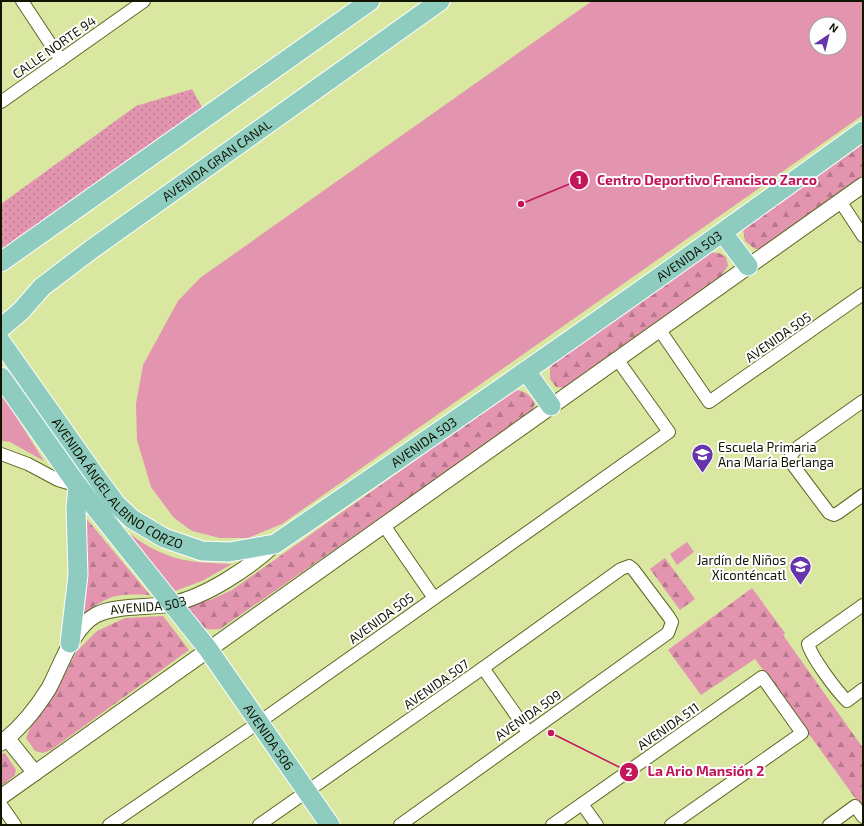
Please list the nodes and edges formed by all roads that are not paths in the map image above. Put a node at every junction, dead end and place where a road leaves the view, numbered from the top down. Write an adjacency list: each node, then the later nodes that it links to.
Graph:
1 (22, 1): 5 (street)
2 (144, 1): 5 (street, CALLE NORTE 94)
3 (370, 1): 12 (main road)
4 (440, 1): 15 (main road, AVENIDA GRAN CANAL)
5 (61, 60): 6 (street, CALLE NORTE 94)
6 (1, 102)
7 (863, 131): 10 (main road, AVENIDA 503)
8 (863, 185): 9 (street)
9 (840, 201): 11 (street); 13 (street)
10 (723, 232): 13 (main road); 19 (main road, AVENIDA 503)
11 (863, 236)
12 (1, 262)
13 (748, 266): 16 (street)
14 (863, 294): 16 (street, AVENIDA 505)
15 (1, 328)
16 (659, 329): 18 (street)
17 (1, 342): 27 (main road, AVENIDA ÁNGEL ALBINO CORZO)
18 (617, 359): 22 (street); 29 (street, AVENIDA 505)
19 (526, 371): 22 (main road); 27 (main road, AVENIDA 503)
20 (1, 377): 24 (main road, AVENIDA ÁNGEL ALBINO CORZO)
21 (863, 401): 25 (street)
22 (551, 406): 26 (street)
23 (1, 454): 24 (street)
24 (78, 486): 30 (main road, AVENIDA ÁNGEL ALBINO CORZO); 32 (main road)
25 (863, 496)
26 (383, 524): 29 (street); 33 (street)
27 (275, 544): 30 (street, AVENIDA 503)
28 (629, 566): 34 (street, AVENIDA 507); 37 (street, AVENIDA 509)
29 (434, 598): 36 (street, AVENIDA 505)
30 (172, 604): 32 (street, AVENIDA 503); 33 (main road, AVENIDA ÁNGEL ALBINO CORZO)
31 (863, 606): 35 (street)
32 (70, 643): 38 (street, AVENIDA 503)
33 (208, 649): 36 (main road, AVENIDA 506); 39 (street)
34 (484, 668): 37 (street); 40 (street, AVENIDA 507)
35 (863, 690)
36 (258, 723): 40 (main road, AVENIDA 506); 46 (street, AVENIDA 505)
37 (528, 732): 49 (street, AVENIDA 509)
38 (4, 740): 39 (street)
39 (35, 773): 41 (street)
40 (306, 792): 47 (street, AVENIDA 507); 48 (main road, AVENIDA 506)
41 (1, 797)
42 (582, 804): 50 (street, AVENIDA 511); 51 (street); 52 (street, AVENIDA 511)
43 (1, 805): 45 (street)
44 (863, 817): 53 (street)
45 (15, 825)
46 (108, 825)
47 (260, 825)
48 (330, 825)
49 (400, 825)
50 (552, 825)
51 (597, 825)
52 (671, 825)
53 (828, 825)

